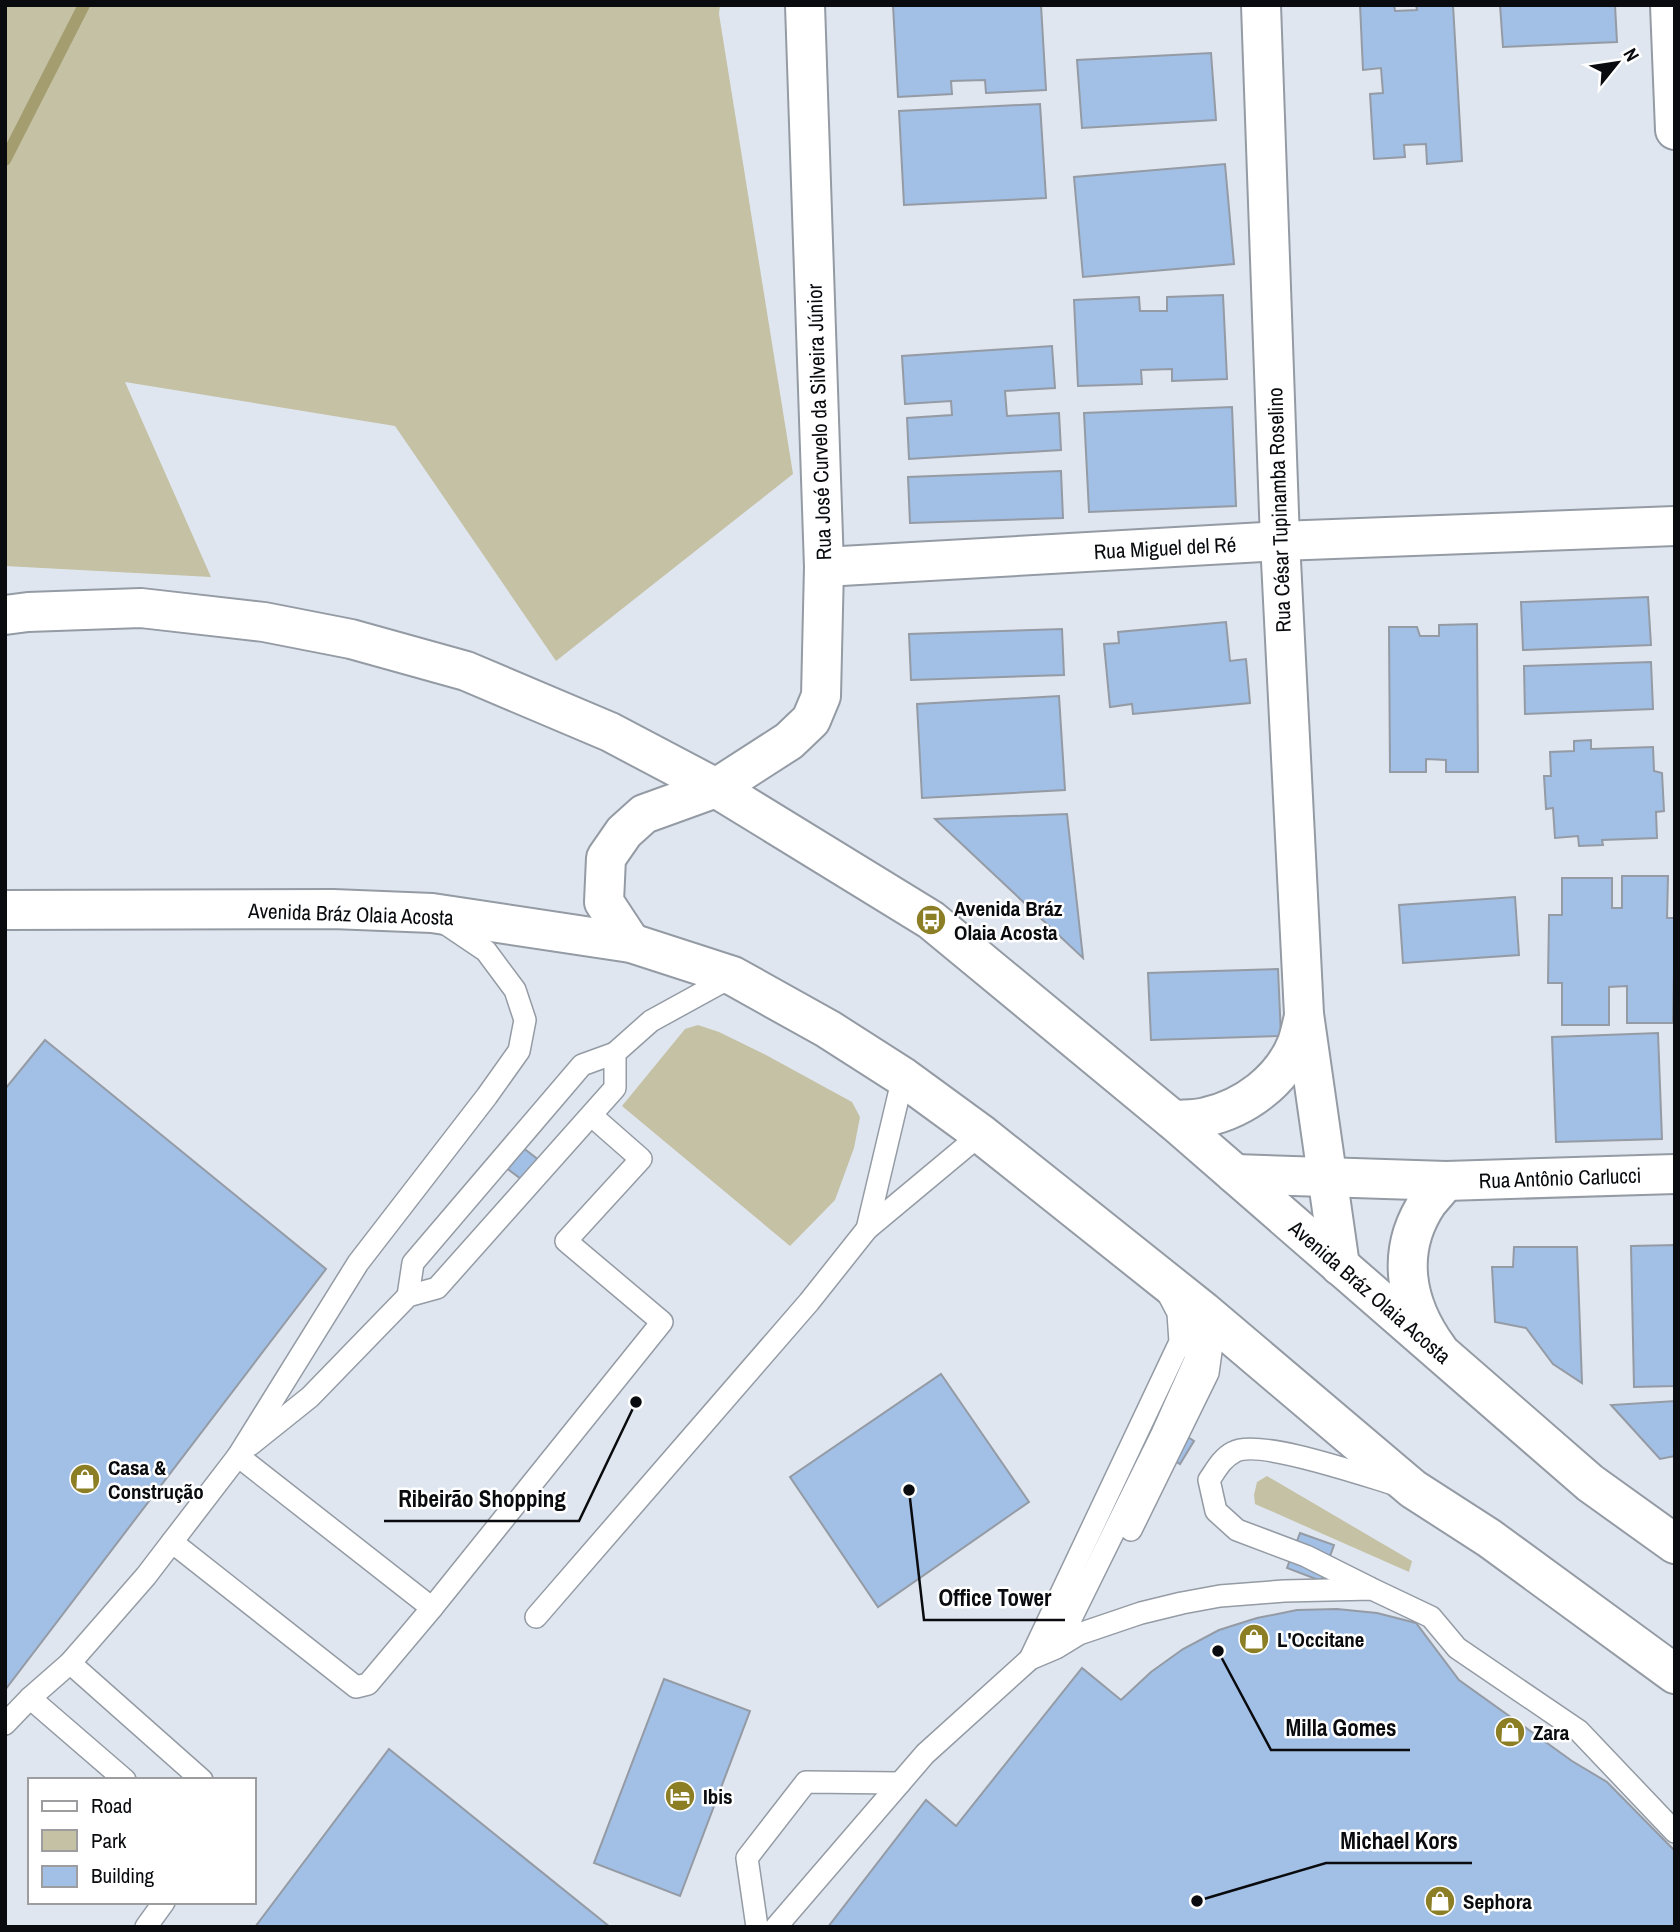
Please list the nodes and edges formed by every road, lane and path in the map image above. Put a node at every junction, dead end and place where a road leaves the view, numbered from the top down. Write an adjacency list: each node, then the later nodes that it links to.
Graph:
1 (805, 5): 7 (street, Rua José Curvelo da Silveira Júnior)
2 (1261, 5): 6 (street, Rua César Tupinamba Roselino)
3 (1670, 5): 4 (street)
4 (1675, 130)
5 (1675, 526): 6 (street, Rua Miguel del Ré)
6 (1280, 541): 7 (street, Rua Miguel del Ré); 14 (street, Rua César Tupinamba Roselino)
7 (824, 568): 9 (street, Rua José Curvelo da Silveira Júnior)
8 (5, 615): 9 (street, Avenida Bráz Olaia Acosta)
9 (716, 788): 12 (street, Rua José Curvelo da Silveira Júnior); 18 (street, Avenida Bráz Olaia Acosta)
10 (5, 910): 11 (street, Avenida Bráz Olaia Acosta)
11 (432, 914): 12 (street, Avenida Bráz Olaia Acosta); 29 (lane)
12 (631, 943): 13 (street, Avenida Bráz Olaia Acosta)
13 (733, 976): 15 (lane); 16 (street, Avenida Bráz Olaia Acosta)
14 (1304, 1014): 18 (street, Rua César Tupinamba Roselino); 22 (street, Rua César Tupinamba Roselino)
15 (615, 1054): 17 (lane); 27 (lane)
16 (903, 1077): 19 (street, Avenida Bráz Olaia Acosta); 24 (lane)
17 (592, 1116): 27 (lane); 34 (lane)
18 (1173, 1120): 20 (street, Avenida Bráz Olaia Acosta)
19 (981, 1134): 24 (lane); 26 (street, Avenida Bráz Olaia Acosta)
20 (1235, 1174): 22 (street, Rua Antônio Carlucci); 25 (street, Avenida Bráz Olaia Acosta)
21 (1675, 1174): 23 (street, Rua Antônio Carlucci)
22 (1327, 1177): 23 (street, Rua Antônio Carlucci); 25 (street, Rua César Tupinamba Roselino)
23 (1446, 1181): 28 (street)
24 (867, 1229): 35 (lane)
25 (1340, 1266): 28 (street, Avenida Bráz Olaia Acosta)
26 (1181, 1294): 30 (street, Avenida Bráz Olaia Acosta); 36 (lane); 37 (lane); 38 (lane)
27 (408, 1296): 29 (lane)
28 (1441, 1354): 32 (street, Avenida Bráz Olaia Acosta)
29 (238, 1455): 31 (lane); 34 (lane)
30 (1413, 1489): 33 (lane); 40 (street, Avenida Bráz Olaia Acosta)
31 (172, 1542): 34 (lane); 39 (lane)
32 (1675, 1544)
33 (1372, 1589): 36 (lane); 46 (lane)
34 (432, 1608)
35 (536, 1617)
36 (1079, 1634): 37 (lane)
37 (1056, 1648): 38 (lane)
38 (1030, 1659): 45 (lane)
39 (71, 1663): 41 (lane); 44 (lane)
40 (1675, 1674)
41 (30, 1698): 42 (lane); 43 (lane)
42 (5, 1724)
43 (123, 1778)
44 (200, 1778)
45 (900, 1783): 49 (lane); 50 (lane)
46 (1675, 1832)
47 (163, 1904): 48 (lane)
48 (146, 1927)
49 (757, 1927)
50 (776, 1927)

